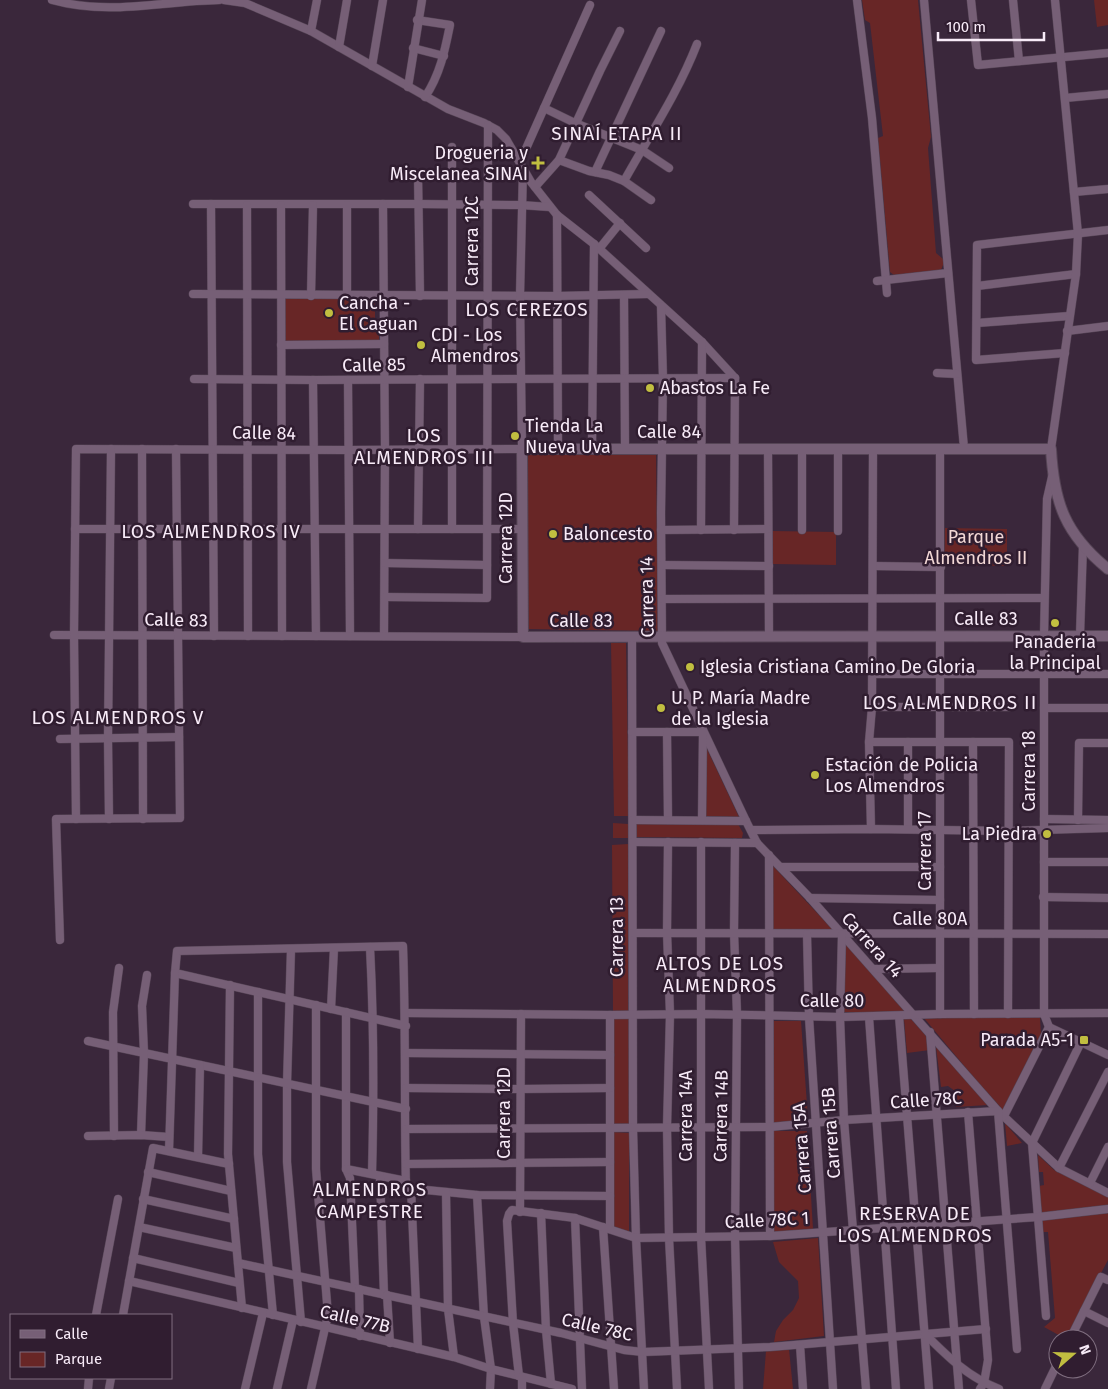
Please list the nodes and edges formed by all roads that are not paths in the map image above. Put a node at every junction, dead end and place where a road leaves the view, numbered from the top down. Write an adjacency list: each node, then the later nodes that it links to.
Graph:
1 (52, 0): 2 (street)
2 (219, 0)
3 (224, 0): 15 (street)
4 (317, 0): 15 (street)
5 (347, 0): 19 (street)
6 (382, 0): 25 (street)
7 (422, 0): 14 (street)
8 (857, 0): 67 (street)
9 (924, 0): 65 (street)
10 (971, 0): 24 (street)
11 (1013, 0): 24 (street)
12 (1055, 0): 23 (street)
13 (590, 5): 30 (street)
14 (418, 20): 20 (street); 22 (street)
15 (311, 31): 19 (street)
16 (620, 31): 31 (street)
17 (661, 31): 33 (street)
18 (697, 44): 35 (street)
19 (339, 48): 25 (street)
20 (413, 48): 22 (street); 26 (street)
21 (1108, 53): 23 (street)
22 (444, 56): 28 (street)
23 (1061, 57): 24 (street); 29 (street)
24 (1019, 61)
25 (372, 66): 26 (street)
26 (408, 87): 28 (street)
27 (1108, 94): 29 (street)
28 (427, 98): 32 (street)
29 (1065, 98): 44 (street)
30 (544, 108): 31 (street); 37 (street)
31 (575, 123): 33 (street); 36 (street)
32 (488, 125): 37 (street); 53 (street, Carrera 12C)
33 (611, 136): 35 (street); 39 (street)
34 (452, 147): 52 (street)
35 (642, 150): 38 (street); 41 (street)
36 (559, 160): 39 (street); 42 (street)
37 (522, 166): 42 (street); 57 (street, Carrera 12D)
38 (669, 168)
39 (595, 172): 41 (street)
40 (418, 174): 51 (street)
41 (624, 181): 46 (street)
42 (535, 187): 58 (street)
43 (1108, 189): 44 (street)
44 (1074, 192): 62 (street)
45 (589, 195): 60 (street)
46 (651, 200)
47 (193, 204): 48 (street)
48 (211, 204): 54 (street); 71 (street)
49 (313, 204): 55 (street); 56 (street); 79 (street)
50 (383, 204): 51 (street); 56 (street); 80 (street)
51 (419, 204): 52 (street); 81 (street)
52 (453, 204): 53 (street); 82 (street)
53 (487, 204): 57 (street); 83 (street, Carrera 12C)
54 (247, 205): 55 (street); 74 (street)
55 (281, 205): 75 (street)
56 (347, 205): 76 (street)
57 (522, 205): 58 (street); 84 (street, Carrera 12D)
58 (550, 207): 59 (street)
59 (557, 214): 63 (street); 85 (street)
60 (620, 223): 63 (street); 64 (street)
61 (1108, 230): 62 (street)
62 (1078, 234): 66 (street); 69 (street)
63 (596, 247): 72 (street); 77 (street)
64 (646, 248)
65 (948, 274): 67 (street); 96 (street)
66 (1076, 274): 69 (street); 87 (street)
67 (886, 280): 68 (street); 73 (street)
68 (877, 281)
69 (977, 286): 88 (street)
70 (193, 294): 71 (street)
71 (211, 294): 74 (street); 103 (street)
72 (648, 294): 78 (street); 86 (street)
73 (887, 294)
74 (246, 295): 75 (street); 104 (street)
75 (281, 295): 79 (street); 93 (street)
76 (347, 295): 79 (street); 80 (street)
77 (592, 295): 78 (street); 85 (street); 107 (street)
78 (624, 295): 108 (street)
79 (312, 296)
80 (384, 296): 81 (street); 92 (street)
81 (420, 296): 82 (street)
82 (453, 296): 83 (street); 106 (street)
83 (487, 296): 84 (street); 97 (street, Carrera 12C)
84 (520, 296): 85 (street); 98 (street, Carrera 12D)
85 (556, 296): 99 (street)
86 (661, 306): 91 (street); 109 (street, Carrera 14)
87 (1069, 316): 88 (street); 90 (street)
88 (977, 323): 94 (street)
89 (1108, 326): 90 (street)
90 (1067, 331): 94 (street)
91 (702, 342): 100 (street); 101 (street)
92 (384, 344): 93 (street); 113 (street)
93 (281, 345): 110 (street)
94 (1065, 354): 134 (street)
95 (937, 373): 96 (street)
96 (957, 374): 124 (street)
97 (488, 378): 98 (street, Calle 85); 106 (street, Calle 85); 129 (street, Carrera 12C)
98 (522, 378): 99 (street, Calle 85); 130 (street, Carrera 12D)
99 (558, 378): 107 (street, Calle 85); 131 (street)
100 (701, 378): 101 (street, Calle 85); 109 (street, Calle 85); 117 (street)
101 (735, 378): 118 (street)
102 (194, 379): 103 (street, Calle 85)
103 (212, 379): 104 (street, Calle 85); 115 (street)
104 (247, 379): 110 (street, Calle 85); 127 (street)
105 (420, 379): 106 (street, Calle 85); 113 (street, Calle 85); 138 (street)
106 (452, 379): 139 (street)
107 (592, 379): 108 (street, Calle 85); 132 (street)
108 (625, 379): 109 (street, Calle 85); 133 (street)
109 (663, 379): 116 (street, Carrera 14)
110 (280, 380): 111 (street, Calle 85); 128 (street)
111 (314, 380): 112 (street, Calle 85); 135 (street)
112 (348, 380): 113 (street, Calle 85); 136 (street)
113 (384, 380): 137 (street)
114 (176, 448): 115 (street, Calle 84); 126 (street, Calle 84); 143 (street)
115 (213, 448): 127 (street, Calle 84); 144 (street)
116 (662, 448): 117 (street, Calle 84); 133 (street, Calle 84); 155 (street, Carrera 14)
117 (701, 448): 118 (street, Calle 84); 156 (street)
118 (734, 448): 119 (street, Calle 84); 157 (street)
119 (768, 448): 120 (street, Calle 84); 158 (street)
120 (802, 448): 121 (street, Calle 84); 159 (street)
121 (838, 448): 122 (street, Calle 84); 160 (street)
122 (873, 448): 123 (street, Calle 84); 166 (street)
123 (940, 448): 124 (street, Calle 84); 167 (street, Carrera 17)
124 (964, 448): 134 (street, Calle 84)
125 (111, 449): 126 (street, Calle 84); 141 (street, Calle 84); 153 (street)
126 (142, 449): 142 (street)
127 (248, 449): 128 (street, Calle 84); 145 (street)
128 (281, 449): 135 (street, Calle 84); 146 (street)
129 (487, 449): 130 (street, Calle 84); 139 (street, Calle 84); 151 (street, Carrera 12C)
130 (522, 449): 131 (street, Calle 84); 152 (street, Carrera 12D)
131 (558, 449): 132 (street, Calle 84)
132 (592, 449): 133 (street, Calle 84)
133 (625, 449)
134 (1051, 449): 140 (street)
135 (315, 450): 136 (street, Calle 84); 147 (street)
136 (350, 450): 137 (street, Calle 84); 154 (street)
137 (385, 450): 138 (street, Calle 84); 148 (street)
138 (419, 450): 139 (street, Calle 84); 149 (street)
139 (452, 450): 150 (street)
140 (1052, 475): 161 (street); 171 (street, Carrera 18)
141 (75, 529): 153 (street); 176 (street)
142 (143, 529): 143 (street); 153 (street); 178 (street)
143 (177, 529): 144 (street); 179 (street)
144 (213, 529): 145 (street); 182 (street)
145 (247, 529): 146 (street); 183 (street)
146 (281, 529): 147 (street); 184 (street)
147 (316, 529): 154 (street); 185 (street)
148 (385, 529): 149 (street); 154 (street); 162 (street)
149 (418, 529): 150 (street)
150 (452, 529): 151 (street)
151 (487, 529): 152 (street); 164 (street, Carrera 12C)
152 (523, 529): 192 (street, Carrera 12D)
153 (110, 530): 177 (street)
154 (350, 530): 186 (street)
155 (661, 530): 156 (street); 163 (street, Carrera 14)
156 (701, 530): 157 (street)
157 (734, 530): 158 (street)
158 (768, 530): 165 (street)
159 (802, 530)
160 (838, 530)
161 (1083, 545): 168 (street); 181 (street)
162 (386, 564): 164 (street); 169 (street)
163 (662, 564): 165 (street); 172 (street, Carrera 14)
164 (487, 565): 169 (street, Carrera 12C)
165 (769, 566): 170 (street)
166 (873, 566): 167 (street); 173 (street)
167 (941, 567): 174 (street, Carrera 17)
168 (1108, 569)
169 (385, 597): 187 (street)
170 (769, 598): 172 (street); 173 (street); 188 (street)
171 (1044, 598): 174 (street); 190 (street, Carrera 18)
172 (662, 599): 194 (street, Carrera 14)
173 (872, 599): 174 (street); 189 (street)
174 (941, 599): 180 (street, Carrera 17)
175 (54, 635): 176 (street, Calle 83)
176 (74, 635): 177 (street, Calle 83); 208 (street)
177 (109, 635): 178 (street, Calle 83); 209 (street)
178 (143, 635): 179 (street, Calle 83); 210 (street)
179 (178, 635): 182 (street, Calle 83); 207 (street)
180 (941, 635): 189 (street, Calle 83); 190 (street, Calle 83); 195 (street, Carrera 17)
181 (1080, 635): 190 (street, Calle 83); 191 (street, Calle 83)
182 (214, 636): 183 (street, Calle 83)
183 (248, 636): 184 (street, Calle 83)
184 (282, 636): 185 (street, Calle 83)
185 (316, 636): 186 (street, Calle 83)
186 (350, 636): 187 (street, Calle 83)
187 (384, 636): 192 (street, Calle 83)
188 (769, 636): 189 (street, Calle 83); 194 (street, Calle 83)
189 (872, 636): 197 (street)
190 (1044, 636): 196 (street, Carrera 18)
191 (1108, 636)
192 (523, 637): 193 (street, Calle 83)
193 (632, 637): 194 (street, Calle 83); 204 (street, Carrera 13)
194 (662, 637): 206 (street, Carrera 14)
195 (941, 673): 196 (street); 197 (street); 199 (street, Carrera 17)
196 (1044, 673): 198 (street); 202 (street, Carrera 18)
197 (872, 674): 200 (street)
198 (1108, 674)
199 (941, 706): 200 (street); 201 (street); 212 (street, Carrera 17)
200 (872, 707): 213 (street)
201 (1009, 707)
202 (1044, 708): 203 (street); 219 (street, Carrera 18)
203 (1108, 708)
204 (632, 732): 205 (street); 221 (street, Carrera 13)
205 (667, 732): 206 (street); 222 (street)
206 (703, 732): 223 (street); 224 (street, Carrera 14)
207 (179, 737): 210 (street); 218 (street)
208 (75, 738): 209 (street); 211 (street); 217 (street)
209 (108, 738): 210 (street); 220 (street)
210 (144, 738): 218 (street)
211 (60, 739)
212 (941, 741): 214 (street); 215 (street); 233 (street, Carrera 17)
213 (869, 742): 214 (street); 228 (street)
214 (908, 742): 229 (street)
215 (973, 742): 231 (street); 234 (street)
216 (1108, 743): 225 (street)
217 (76, 819): 220 (street); 261 (street)
218 (143, 819): 220 (street)
219 (1044, 819): 225 (street); 232 (street, Carrera 18)
220 (109, 820)
221 (632, 820): 222 (street); 235 (street, Carrera 13)
222 (668, 820): 223 (street)
223 (702, 820): 224 (street)
224 (746, 820): 230 (street, Carrera 14)
225 (1078, 820): 226 (street)
226 (1108, 820)
227 (1108, 828): 232 (street)
228 (871, 829): 229 (street); 230 (street)
229 (908, 829): 233 (street)
230 (751, 830): 239 (street, Carrera 14)
231 (973, 830): 233 (street); 234 (street); 258 (street)
232 (1044, 830): 234 (street); 241 (street, Carrera 18)
233 (941, 831): 244 (street, Carrera 17)
234 (1010, 831): 254 (street)
235 (633, 842): 236 (street); 252 (street, Carrera 13)
236 (668, 842): 237 (street); 249 (street)
237 (700, 842): 238 (street); 250 (street, Carrera 14A)
238 (735, 843): 239 (street); 251 (street, Carrera 14B)
239 (757, 843): 240 (street, Carrera 14)
240 (769, 855): 243 (street, Carrera 14); 253 (street)
241 (1044, 862): 242 (street); 245 (street, Carrera 18)
242 (1108, 862)
243 (781, 867): 244 (street); 246 (street, Carrera 14)
244 (940, 867): 248 (street, Carrera 17)
245 (1043, 897): 247 (street); 259 (street, Carrera 18)
246 (810, 898): 248 (street); 256 (street, Carrera 14)
247 (1108, 898)
248 (940, 900): 257 (street, Carrera 17)
249 (667, 932): 250 (street, Calle 80A); 252 (street, Calle 80A); 280 (street)
250 (701, 932): 251 (street, Calle 80A); 281 (street, Carrera 14A)
251 (734, 932): 253 (street, Calle 80A); 282 (street, Carrera 14B)
252 (633, 933): 279 (street, Carrera 13)
253 (770, 933): 255 (street, Calle 80A); 288 (street)
254 (1008, 933): 258 (street, Calle 80A); 259 (street, Calle 80A); 285 (street)
255 (807, 934): 256 (street, Calle 80A); 291 (street, Carrera 15A)
256 (842, 934): 257 (street, Calle 80A); 267 (street, Carrera 14); 293 (street, Carrera 15B)
257 (940, 934): 258 (street, Calle 80A); 266 (street, Carrera 17)
258 (974, 934): 284 (street)
259 (1043, 934): 260 (street, Calle 80A); 286 (street, Carrera 18)
260 (1108, 934)
261 (60, 940)
262 (370, 947): 263 (street); 276 (street); 294 (street)
263 (334, 948): 264 (street); 274 (street)
264 (292, 949): 268 (street); 272 (street)
265 (119, 968): 300 (street)
266 (939, 968): 267 (street); 283 (street, Carrera 17)
267 (874, 969): 289 (street, Carrera 14)
268 (175, 973): 270 (street); 306 (street)
269 (147, 975): 301 (street)
270 (230, 985): 271 (street); 308 (street)
271 (258, 992): 272 (street); 310 (street)
272 (290, 999): 273 (street); 311 (street)
273 (316, 1005): 274 (street); 315 (street)
274 (330, 1009): 275 (street)
275 (346, 1012): 294 (street); 316 (street)
276 (406, 1013): 278 (street, Calle 80); 295 (street)
277 (1108, 1013): 286 (street, Calle 80)
278 (521, 1014): 287 (street, Calle 80); 303 (street, Carrera 12D)
279 (632, 1014): 280 (street, Calle 80); 287 (street, Calle 80); 330 (street, Carrera 13)
280 (670, 1014): 281 (street, Calle 80); 331 (street)
281 (701, 1014): 282 (street, Calle 80); 326 (street, Carrera 14A)
282 (737, 1014): 288 (street, Calle 80); 332 (street, Carrera 14B)
283 (940, 1014): 284 (street, Calle 80); 289 (street, Calle 80)
284 (974, 1014): 285 (street, Calle 80)
285 (1008, 1014): 286 (street, Calle 80)
286 (1044, 1014): 296 (street, Carrera 18)
287 (610, 1015): 304 (street)
288 (770, 1015): 291 (street, Calle 80); 327 (street)
289 (914, 1015): 290 (street, Calle 80); 297 (street, Carrera 14)
290 (899, 1016): 292 (street, Calle 80); 322 (street)
291 (809, 1017): 293 (street, Calle 80); 325 (street, Carrera 15A)
292 (869, 1017): 293 (street, Calle 80); 323 (street)
293 (840, 1018): 324 (street, Carrera 15B)
294 (374, 1019): 295 (street); 317 (street)
295 (406, 1026): 302 (street)
296 (1049, 1027): 299 (street); 320 (street)
297 (930, 1032): 320 (street, Carrera 14); 321 (street)
298 (88, 1041): 300 (street)
299 (1082, 1042): 305 (street); 338 (street)
300 (113, 1046): 301 (street); 335 (street)
301 (144, 1053): 306 (street); 336 (street)
302 (406, 1053): 303 (street); 312 (street)
303 (521, 1055): 304 (street); 314 (street, Carrera 12D)
304 (610, 1055): 313 (street)
305 (1108, 1055)
306 (172, 1059): 307 (street); 337 (street)
307 (200, 1065): 308 (street); 341 (street)
308 (228, 1071): 310 (street); 343 (street)
309 (1108, 1072): 346 (street)
310 (258, 1077): 311 (street); 384 (street)
311 (286, 1084): 315 (street); 385 (street)
312 (406, 1088): 314 (street); 318 (street)
313 (610, 1088): 314 (street); 329 (street)
314 (521, 1089): 328 (street, Carrera 12D)
315 (316, 1090): 316 (street); 388 (street)
316 (346, 1097): 317 (street); 347 (street)
317 (374, 1102): 318 (street); 349 (street)
318 (406, 1109): 333 (street)
319 (968, 1112): 320 (street, Calle 78C); 321 (street, Calle 78C); 368 (street)
320 (1001, 1113): 338 (street, Carrera 14); 366 (street)
321 (937, 1114): 322 (street, Calle 78C); 369 (street)
322 (907, 1116): 323 (street, Calle 78C); 370 (street)
323 (876, 1118): 324 (street, Calle 78C); 373 (street)
324 (844, 1120): 325 (street, Calle 78C); 374 (street, Carrera 15B)
325 (816, 1122): 327 (street, Calle 78C); 375 (street, Carrera 15A)
326 (701, 1127): 331 (street, Calle 78C); 332 (street, Calle 78C); 377 (street, Carrera 14A)
327 (770, 1127): 332 (street, Calle 78C); 376 (street)
328 (521, 1128): 329 (street, Calle 78C); 333 (street, Calle 78C); 345 (street, Carrera 12D)
329 (611, 1128): 330 (street, Calle 78C); 342 (street)
330 (633, 1128): 331 (street, Calle 78C); 379 (street, Carrera 13)
331 (667, 1128): 380 (street)
332 (735, 1128): 378 (street, Carrera 14B)
333 (406, 1129): 344 (street)
334 (88, 1136): 335 (street)
335 (114, 1136): 336 (street)
336 (141, 1136): 337 (street)
337 (169, 1137): 340 (street)
338 (1032, 1143): 346 (street, Carrera 14); 364 (street)
339 (1108, 1147): 351 (street)
340 (169, 1151): 341 (street); 348 (street)
341 (198, 1157): 343 (street)
342 (610, 1162): 345 (street); 358 (street)
343 (229, 1164): 353 (street)
344 (406, 1164): 345 (street); 350 (street)
345 (521, 1164): 357 (street, Carrera 12D)
346 (1059, 1168): 351 (street, Carrera 14)
347 (346, 1170): 349 (street); 390 (street)
348 (148, 1172): 353 (street); 359 (street)
349 (376, 1175): 350 (street); 391 (street)
350 (406, 1181): 352 (street)
351 (1090, 1183): 355 (street, Carrera 14)
352 (411, 1188): 354 (street); 392 (street)
353 (231, 1191): 367 (street)
354 (446, 1192): 356 (street); 394 (street)
355 (1108, 1193)
356 (477, 1195): 357 (street); 401 (street)
357 (520, 1196): 358 (street); 362 (street, Carrera 12D)
358 (610, 1196): 372 (street)
359 (143, 1199): 367 (street); 371 (street)
360 (118, 1200): 397 (street)
361 (1108, 1209): 364 (street, Calle 78C 1)
362 (520, 1212): 363 (street, Calle 78C 1); 403 (street)
363 (541, 1213): 365 (street, Calle 78C 1); 408 (street)
364 (1038, 1216): 366 (street, Calle 78C 1); 400 (street)
365 (575, 1218): 372 (street, Calle 78C 1); 413 (street)
366 (1007, 1218): 368 (street, Calle 78C 1); 423 (street)
367 (234, 1219): 381 (street)
368 (978, 1221): 369 (street, Calle 78C 1); 406 (street)
369 (946, 1223): 370 (street, Calle 78C 1); 409 (street)
370 (916, 1225): 373 (street, Calle 78C 1); 410 (street)
371 (139, 1228): 381 (street); 382 (street)
372 (607, 1228): 379 (street, Calle 78C 1); 418 (street)
373 (884, 1228): 374 (street, Calle 78C 1); 412 (street)
374 (853, 1230): 375 (street, Calle 78C 1); 414 (street, Carrera 15B)
375 (823, 1232): 376 (street, Calle 78C 1); 415 (street, Carrera 15A)
376 (770, 1236): 378 (street, Calle 78C 1)
377 (701, 1237): 378 (street, Calle 78C 1); 380 (street, Calle 78C 1); 422 (street, Carrera 14A)
378 (735, 1237): 420 (street, Carrera 14B)
379 (636, 1238): 380 (street, Calle 78C 1); 424 (street, Carrera 13)
380 (669, 1238): 421 (street)
381 (236, 1248): 383 (street)
382 (134, 1258): 387 (street); 389 (street)
383 (238, 1263): 384 (street, Calle 78C); 389 (street)
384 (268, 1270): 385 (street, Calle 78C); 399 (street)
385 (297, 1276): 388 (street, Calle 78C); 402 (street)
386 (1105, 1278): 395 (street)
387 (129, 1282): 393 (street, Calle 77B); 398 (street)
388 (326, 1282): 390 (street, Calle 78C); 405 (street)
389 (239, 1283): 393 (street)
390 (357, 1289): 391 (street, Calle 78C); 411 (street)
391 (385, 1295): 392 (street, Calle 78C); 416 (street)
392 (417, 1302): 394 (street, Calle 78C); 419 (street)
393 (242, 1308): 396 (street, Calle 77B)
394 (448, 1309): 401 (street, Calle 78C); 425 (street)
395 (1084, 1311): 404 (street); 407 (street)
396 (263, 1313): 399 (street, Calle 77B); 431 (street)
397 (96, 1314)
398 (123, 1314)
399 (273, 1315): 402 (street, Calle 77B)
400 (1046, 1316)
401 (484, 1317): 403 (street, Calle 78C); 427 (street)
402 (297, 1321): 405 (street, Calle 77B); 432 (street)
403 (513, 1323): 408 (street, Calle 78C); 428 (street)
404 (1108, 1323)
405 (325, 1328): 411 (street, Calle 77B); 433 (street)
406 (986, 1329): 409 (street, Calle 78C); 430 (street)
407 (1075, 1329)
408 (546, 1330): 413 (street, Calle 78C); 429 (street)
409 (955, 1332): 410 (street, Calle 78C); 426 (street)
410 (924, 1334): 412 (street, Calle 78C); 426 (street); 447 (street)
411 (360, 1336): 416 (street, Calle 77B)
412 (892, 1337): 414 (street, Calle 78C); 446 (street)
413 (579, 1338): 418 (street, Calle 78C); 437 (street)
414 (863, 1339): 415 (street, Calle 78C); 445 (street, Carrera 15B)
415 (830, 1342): 417 (street, Calle 78C); 444 (street, Carrera 15A)
416 (390, 1343): 419 (street, Calle 77B)
417 (800, 1345): 420 (street, Calle 78C); 443 (street)
418 (610, 1347): 424 (street, Calle 78C); 438 (street)
419 (418, 1349): 425 (street, Calle 77B)
420 (738, 1349): 422 (street, Calle 78C); 442 (street, Carrera 14B)
421 (675, 1350): 422 (street, Calle 78C); 424 (street, Calle 78C); 440 (street)
422 (708, 1350): 441 (street, Carrera 14A)
423 (1017, 1350)
424 (643, 1352): 439 (street, Carrera 13)
425 (454, 1357): 427 (street, Calle 77B)
426 (957, 1366): 430 (street); 448 (street)
427 (491, 1369): 428 (street, Calle 77B); 434 (street)
428 (521, 1376): 429 (street, Calle 77B); 435 (street)
429 (553, 1386): 436 (street, Calle 77B)
430 (982, 1386): 449 (street)
431 (245, 1389)
432 (277, 1389)
433 (311, 1389)
434 (490, 1389)
435 (522, 1389)
436 (572, 1389)
437 (582, 1389)
438 (614, 1389)
439 (644, 1389)
440 (677, 1389)
441 (709, 1389)
442 (739, 1389)
443 (804, 1389)
444 (833, 1389)
445 (866, 1389)
446 (896, 1389)
447 (929, 1389)
448 (959, 1389)
449 (999, 1389)

